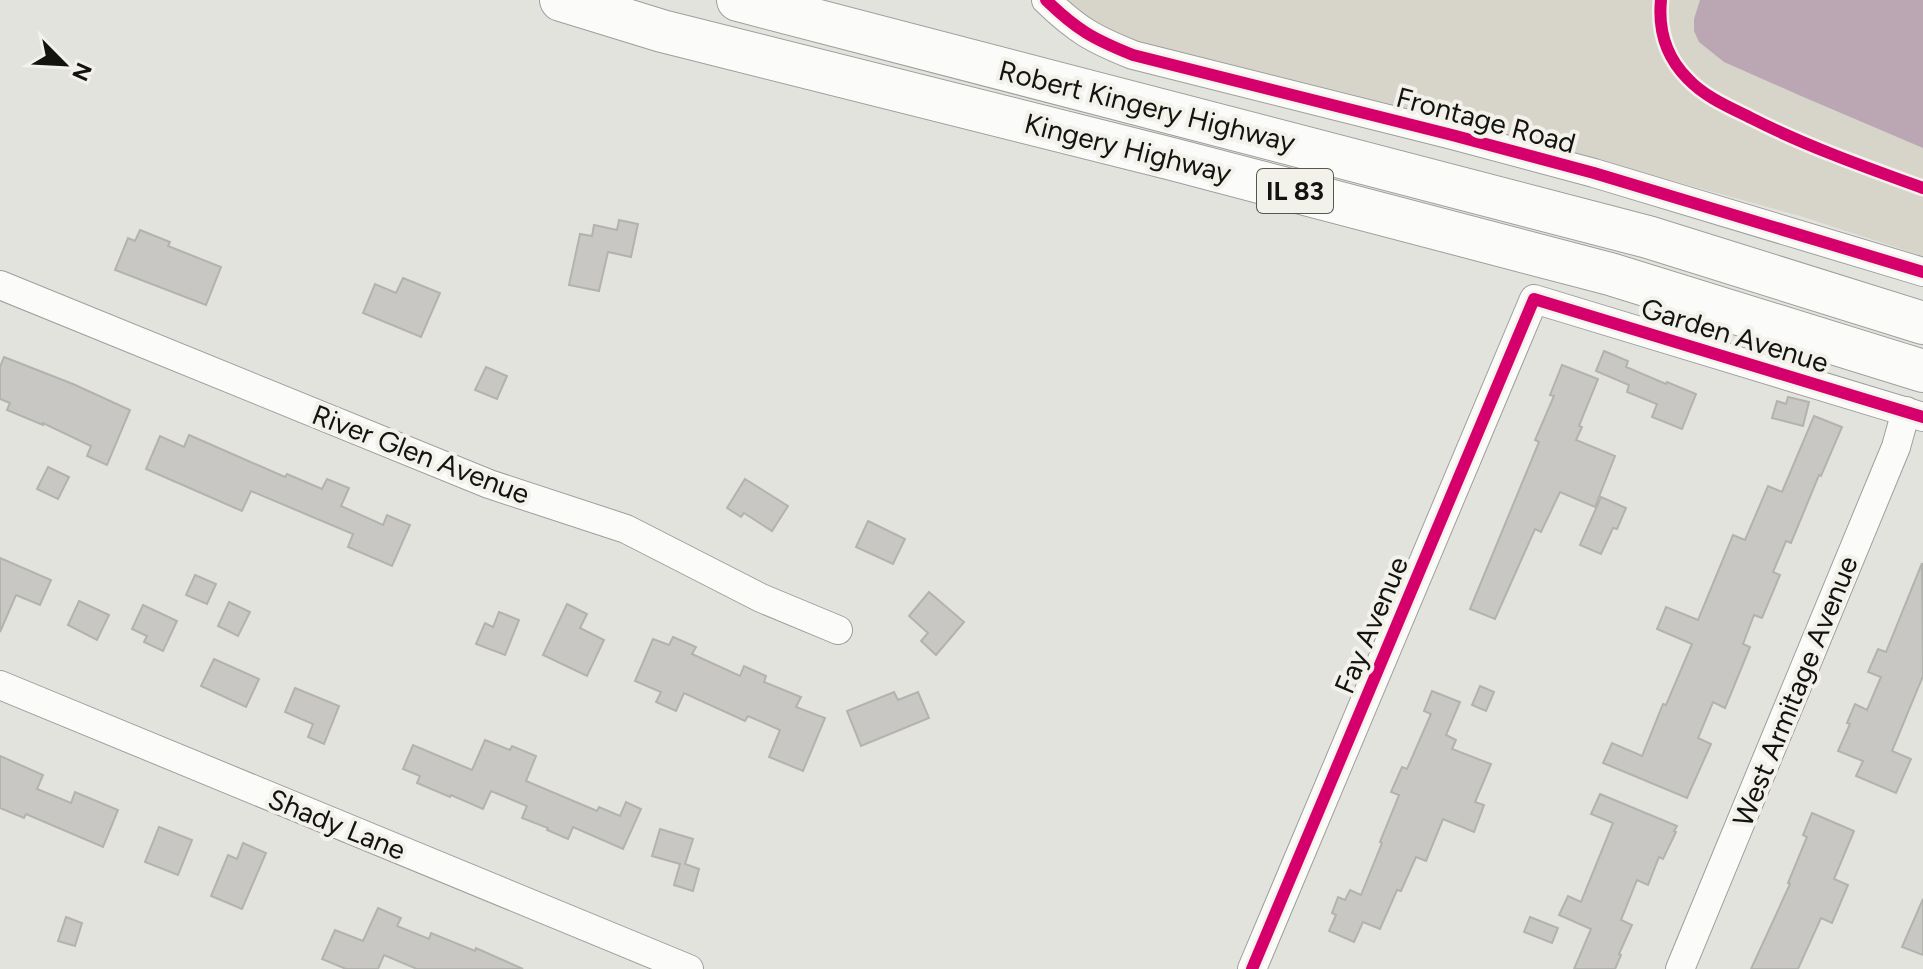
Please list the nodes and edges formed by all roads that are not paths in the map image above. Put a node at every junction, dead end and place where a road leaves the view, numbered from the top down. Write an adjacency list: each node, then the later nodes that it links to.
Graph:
1 (561, 0): 10 (highway, Kingery Highway / IL 83)
2 (738, 0): 5 (highway, Robert Kingery Highway / IL 83)
3 (805, 0): 5 (highway)
4 (1046, 0): 6 (street, Frontage Road)
5 (882, 38): 9 (highway, Robert Kingery Highway / IL 83)
6 (1923, 272)
7 (0, 285): 12 (street, River Glen Avenue)
8 (1534, 299): 11 (street, Garden Avenue); 15 (street, Fay Avenue)
9 (1923, 323)
10 (1923, 371)
11 (1914, 414): 16 (street, West Armitage Avenue)
12 (838, 630)
13 (0, 685): 14 (street, Shady Lane)
14 (682, 966)
15 (1252, 969)
16 (1680, 969)

